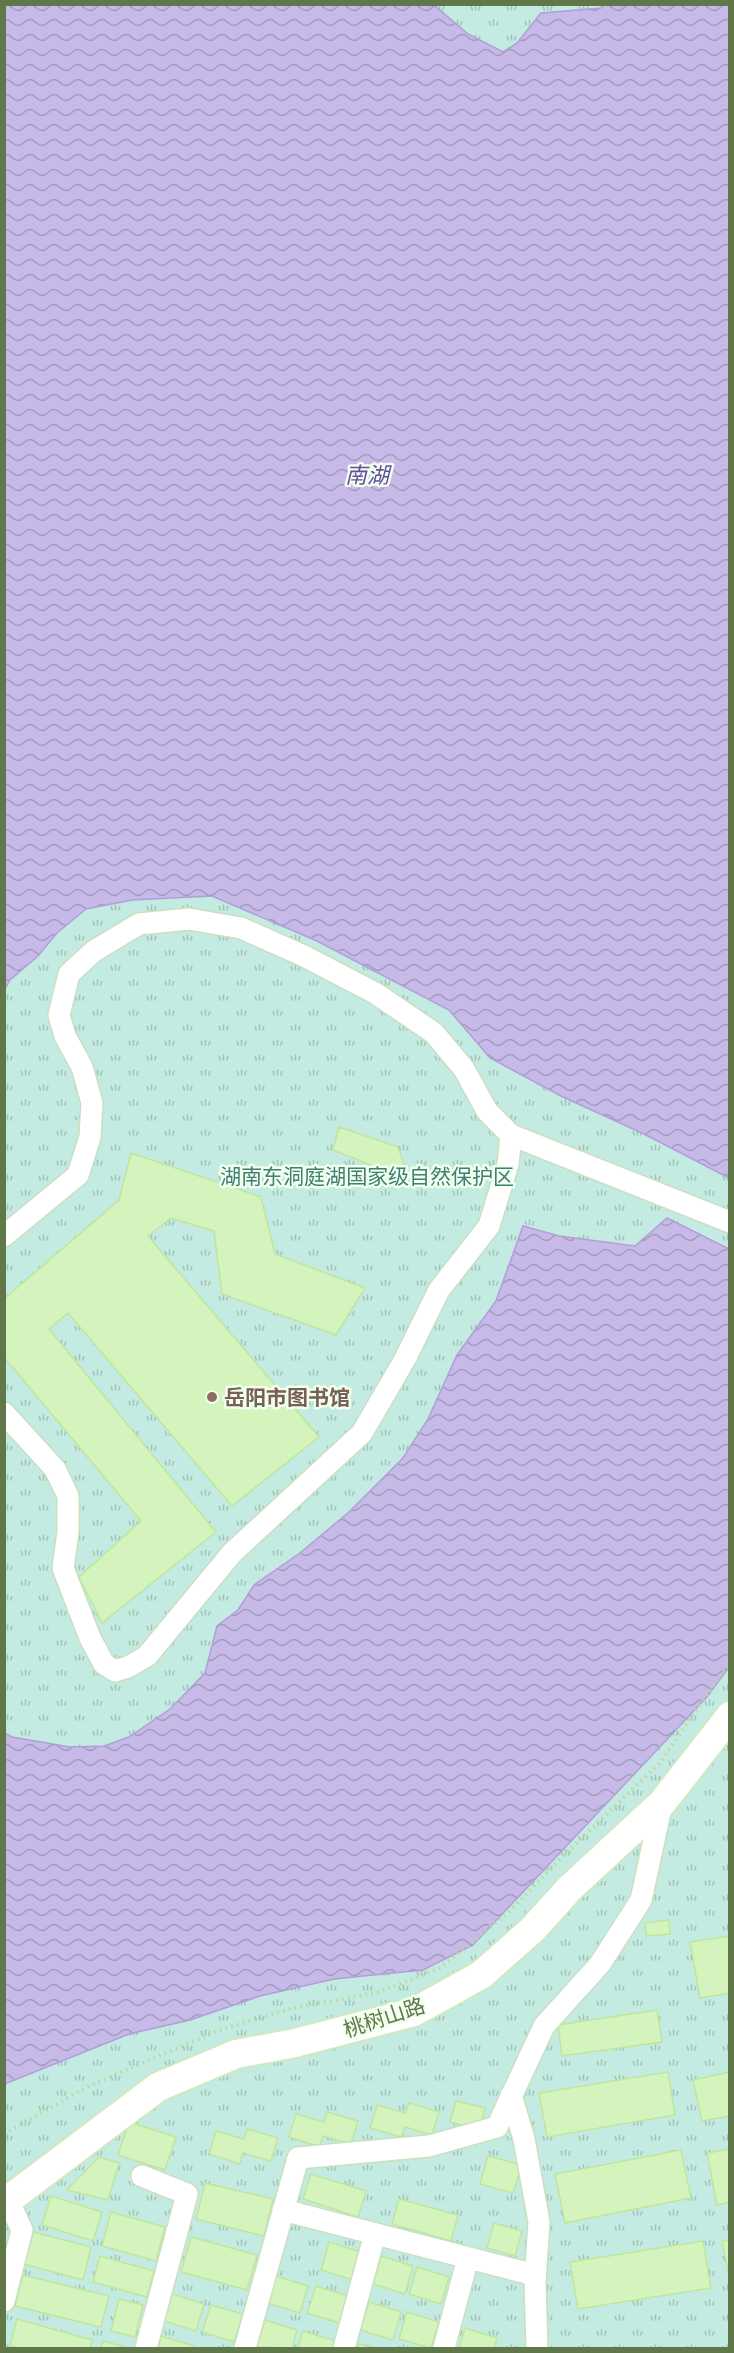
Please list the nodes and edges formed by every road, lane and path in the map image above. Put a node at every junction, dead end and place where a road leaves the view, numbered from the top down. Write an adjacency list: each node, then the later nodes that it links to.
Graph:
1 (511, 1135): 2 (street); 3 (street); 4 (street)
2 (729, 1222)
3 (4, 1236)
4 (4, 1413)
5 (729, 1661): 9 (path)
6 (729, 1716): 7 (street, 桃树山路)
7 (662, 1803): 8 (street); 11 (street, 桃树山路)
8 (511, 2095): 12 (street); 15 (street)
9 (4, 2134)
10 (142, 2176): 17 (street)
11 (6, 2202): 16 (street)
12 (283, 2210): 13 (street); 18 (street)
13 (375, 2234): 14 (street); 19 (street)
14 (468, 2258): 15 (street); 20 (street)
15 (535, 2275): 21 (street)
16 (4, 2301)
17 (146, 2349)
18 (245, 2349)
19 (344, 2349)
20 (444, 2349)
21 (537, 2349)

